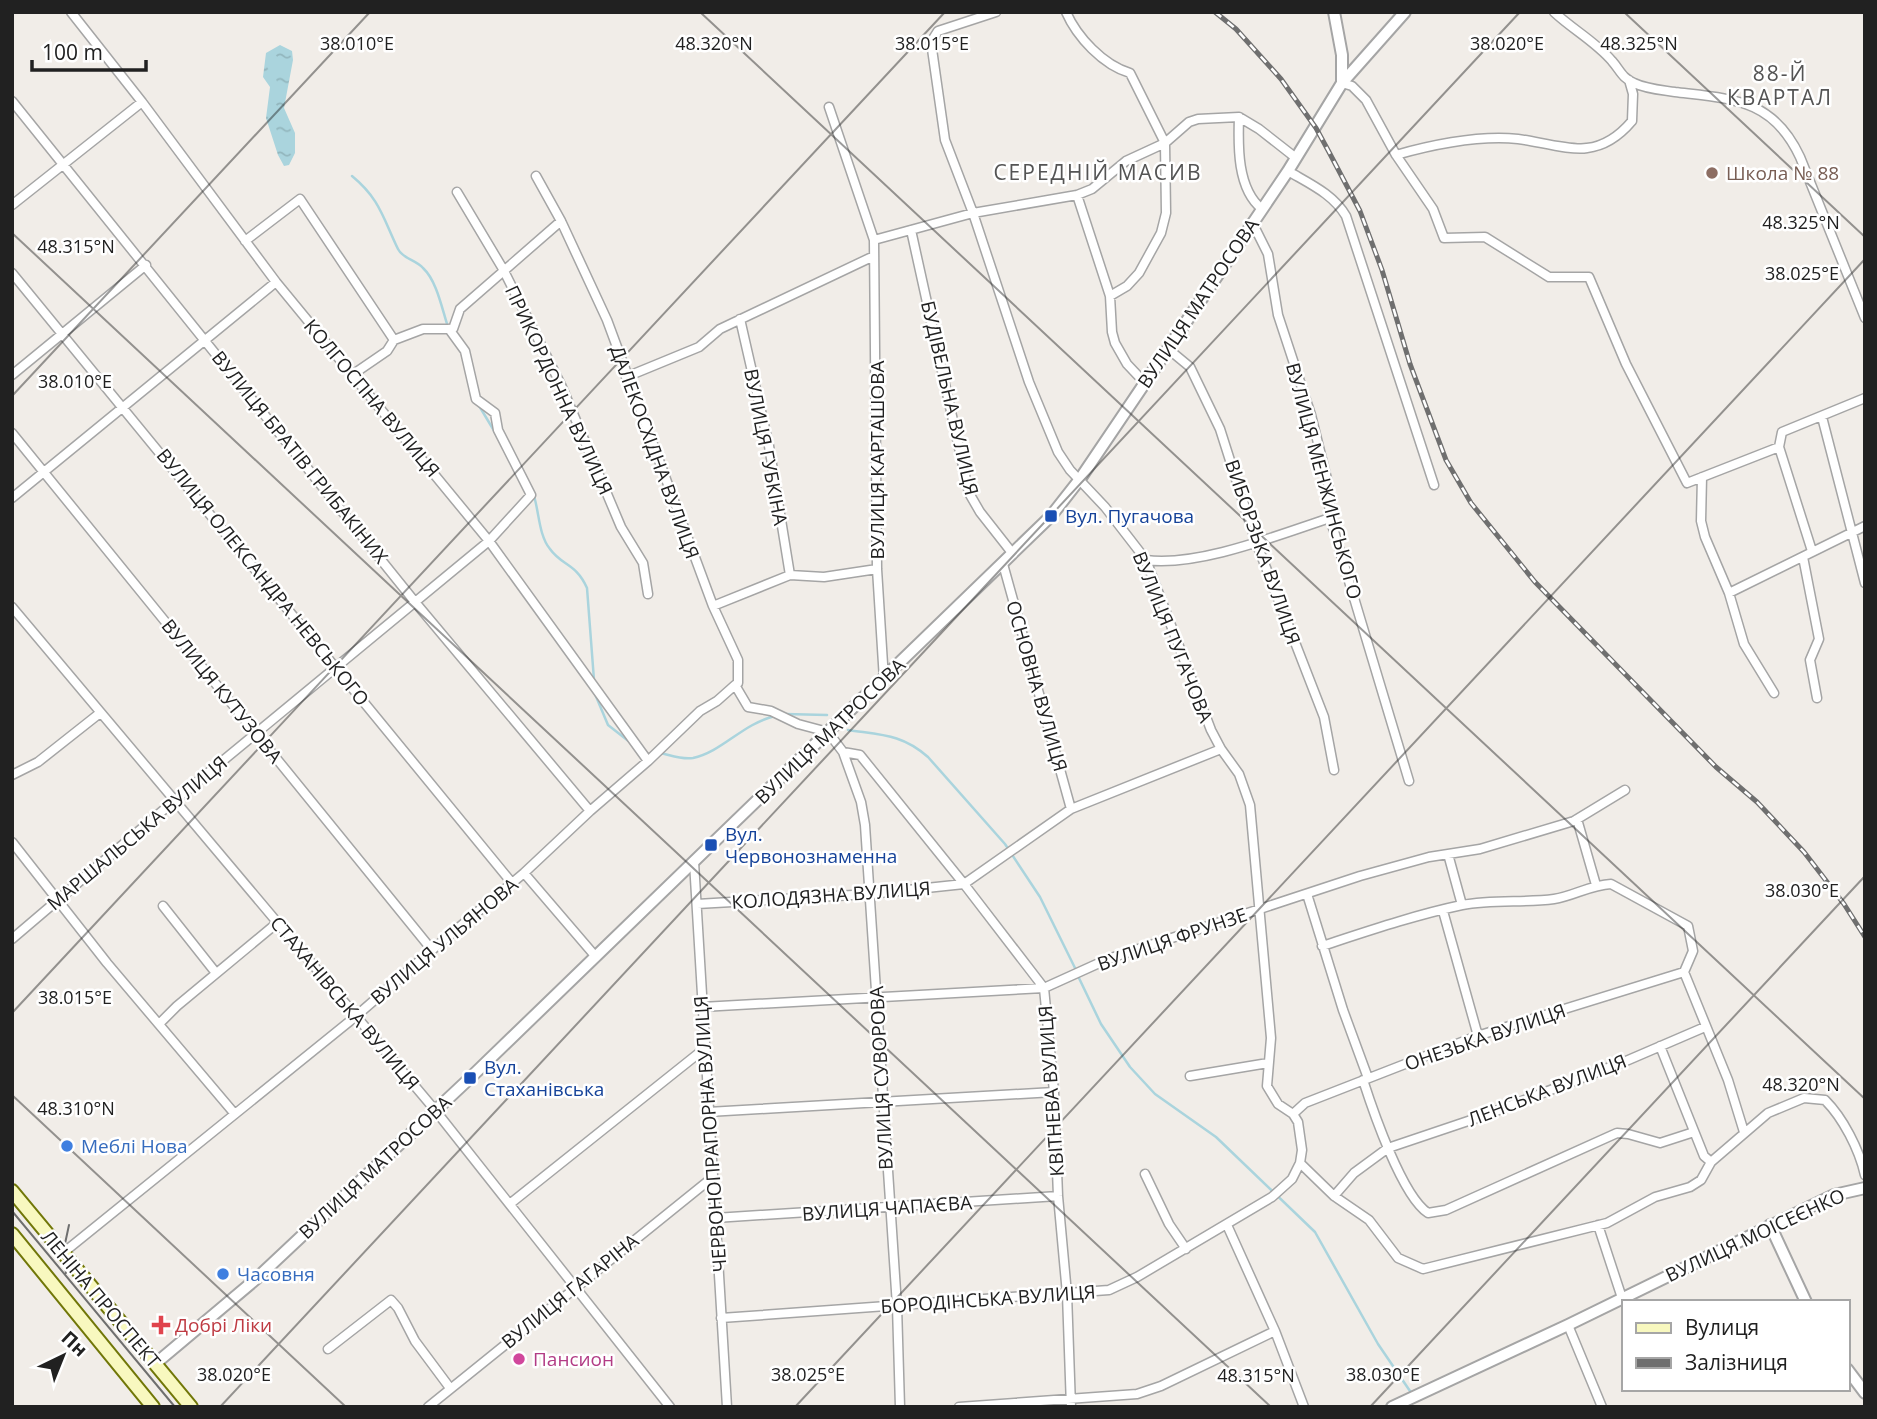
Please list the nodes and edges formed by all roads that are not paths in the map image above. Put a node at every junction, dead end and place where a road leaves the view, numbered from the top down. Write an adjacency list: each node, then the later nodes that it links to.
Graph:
1 (71, 12): 12 (street, КОЛГОСПНА ВУЛИЦЯ)
2 (996, 12): 25 (street, ВУЛИЦЯ ПУГАЧОВА)
3 (1066, 12): 15 (street)
4 (1334, 12): 7 (street)
5 (1405, 12): 8 (street, ВУЛИЦЯ МАТРОСОВА)
6 (1554, 12): 9 (street)
7 (1342, 55): 8 (street); 10 (street)
8 (1362, 60): 10 (street, ВУЛИЦЯ МАТРОСОВА)
9 (1629, 80): 16 (street); 37 (street)
10 (1342, 83): 16 (street); 17 (street, ВУЛИЦЯ МАТРОСОВА)
11 (12, 101): 18 (street, ВУЛИЦЯ БРАТІВ ГРИБАКІНИХ)
12 (142, 102): 18 (street); 30 (street, КОЛГОСПНА ВУЛИЦЯ)
13 (829, 107): 29 (street, ВУЛИЦЯ КАРТАШОВА)
14 (1239, 117): 15 (street); 17 (street); 24 (street)
15 (1165, 143): 22 (street); 36 (street)
16 (1396, 155): 54 (street)
17 (1296, 158): 19 (street, ВУЛИЦЯ МАТРОСОВА)
18 (64, 164): 23 (street); 32 (street, ВУЛИЦЯ БРАТІВ ГРИБАКІНИХ)
19 (1288, 171): 24 (street, ВУЛИЦЯ МАТРОСОВА); 56 (street)
20 (536, 176): 26 (street, ДАЛЕКОСХІДНА ВУЛИЦЯ)
21 (457, 192): 33 (street, ПРИКОРДОННА ВУЛИЦЯ)
22 (1077, 195): 25 (street); 36 (street)
23 (12, 205)
24 (1262, 209): 27 (street, ВУЛИЦЯ МАТРОСОВА)
25 (973, 213): 28 (street); 55 (street, ВУЛИЦЯ ПУГАЧОВА)
26 (561, 221): 33 (street); 46 (street, ДАЛЕКОСХІДНА ВУЛИЦЯ)
27 (1252, 222): 43 (street, ВУЛИЦЯ МАТРОСОВА); 58 (street, ВУЛИЦЯ МЕНЖИНСЬКОГО)
28 (911, 230): 29 (street); 64 (street, БУДІВЕЛЬНА ВУЛИЦЯ)
29 (874, 240): 31 (street, ВУЛИЦЯ КАРТАШОВА)
30 (245, 241): 35 (street, КОЛГОСПНА ВУЛИЦЯ); 42 (street)
31 (874, 257): 38 (street); 68 (street, ВУЛИЦЯ КАРТАШОВА)
32 (146, 265): 40 (street); 41 (street, ВУЛИЦЯ БРАТІВ ГРИБАКІНИХ)
33 (503, 269): 39 (street); 72 (street, ПРИКОРДОННА ВУЛИЦЯ)
34 (12, 273): 40 (street, ВУЛИЦЯ ОЛЕКСАНДРА НЕВСЬКОГО)
35 (276, 282): 41 (street); 45 (street, КОЛГОСПНА ВУЛИЦЯ)
36 (1110, 296): 47 (street)
37 (1865, 318)
38 (740, 319): 46 (street); 69 (street, ВУЛИЦЯ ГУБКІНА)
39 (449, 329): 42 (street); 61 (street, МАРШАЛЬСЬКА ВУЛИЦЯ)
40 (63, 334): 44 (street); 49 (street, ВУЛИЦЯ ОЛЕКСАНДРА НЕВСЬКОГО)
41 (205, 338): 49 (street); 73 (street, ВУЛИЦЯ БРАТІВ ГРИБАКІНИХ)
42 (394, 340): 45 (street)
43 (1167, 348): 47 (street, ВУЛИЦЯ МАТРОСОВА); 62 (street, ВИБОРЗЬКА ВУЛИЦЯ)
44 (12, 375)
45 (352, 375): 61 (street, КОЛГОСПНА ВУЛИЦЯ)
46 (626, 377): 74 (street, ДАЛЕКОСХІДНА ВУЛИЦЯ)
47 (1144, 382): 55 (street, ВУЛИЦЯ МАТРОСОВА)
48 (1865, 398): 50 (street)
49 (123, 406): 53 (street); 76 (street, ВУЛИЦЯ ОЛЕКСАНДРА НЕВСЬКОГО)
50 (1822, 417): 52 (street); 60 (street)
51 (12, 433): 53 (street, ВУЛИЦЯ КУТУЗОВА)
52 (1779, 447): 54 (street); 63 (street)
53 (44, 472): 57 (street); 83 (street, ВУЛИЦЯ КУТУЗОВА)
54 (1702, 477): 71 (street)
55 (1080, 479): 64 (street, ВУЛИЦЯ МАТРОСОВА); 66 (street, ВУЛИЦЯ ПУГАЧОВА)
56 (1434, 485)
57 (12, 498)
58 (1330, 518): 62 (street); 89 (street, ВУЛИЦЯ МЕНЖИНСЬКОГО)
59 (1865, 526): 60 (street)
60 (1852, 533): 63 (street); 70 (street)
61 (489, 541): 73 (street, МАРШАЛЬСЬКА ВУЛИЦЯ); 86 (street, КОЛГОСПНА ВУЛИЦЯ)
62 (1256, 542): 66 (street); 87 (street, ВИБОРЗЬКА ВУЛИЦЯ)
63 (1812, 551): 65 (street)
64 (1013, 554): 67 (street, ВУЛИЦЯ МАТРОСОВА)
65 (1803, 557): 71 (street); 80 (street)
66 (1146, 560): 84 (street, ВУЛИЦЯ ПУГАЧОВА)
67 (1003, 564): 77 (street, ВУЛИЦЯ МАТРОСОВА); 92 (street, ОСНОВНА ВУЛИЦЯ)
68 (877, 569): 69 (street); 77 (street, ВУЛИЦЯ КАРТАШОВА)
69 (790, 575): 74 (street)
70 (1865, 583)
71 (1730, 593): 79 (street)
72 (648, 594)
73 (415, 602): 76 (street, МАРШАЛЬСЬКА ВУЛИЦЯ); 93 (street, ВУЛИЦЯ БРАТІВ ГРИБАКІНИХ)
74 (713, 606): 78 (street, ДАЛЕКОСХІДНА ВУЛИЦЯ)
75 (12, 607): 81 (street, СТАХАНІВСЬКА ВУЛИЦЯ)
76 (337, 667): 83 (street, МАРШАЛЬСЬКА ВУЛИЦЯ); 99 (street, ВУЛИЦЯ ОЛЕКСАНДРА НЕВСЬКОГО)
77 (884, 680): 82 (street, ВУЛИЦЯ МАТРОСОВА)
78 (735, 685): 82 (street); 86 (street)
79 (1774, 693)
80 (1817, 698)
81 (100, 713): 88 (street); 91 (street, СТАХАНІВСЬКА ВУЛИЦЯ)
82 (828, 732): 85 (street, КВІТНЕВА ВУЛИЦЯ); 97 (street, ВУЛИЦЯ МАТРОСОВА)
83 (256, 733): 91 (street, МАРШАЛЬСЬКА ВУЛИЦЯ); 113 (street, ВУЛИЦЯ КУТУЗОВА)
84 (1221, 749): 92 (street); 108 (street, ВУЛИЦЯ ПУГАЧОВА)
85 (843, 752): 100 (street, КВІТНЕВА ВУЛИЦЯ); 102 (street, ВУЛИЦЯ СУВОРОВА)
86 (648, 761): 93 (street, ВУЛИЦЯ УЛЬЯНОВА)
87 (1334, 770)
88 (12, 775)
89 (1409, 781)
90 (1625, 790): 94 (street, ВУЛИЦЯ ФРУНЗЕ)
91 (174, 801): 104 (street, МАРШАЛЬСЬКА ВУЛИЦЯ); 110 (street, СТАХАНІВСЬКА ВУЛИЦЯ)
92 (1071, 809): 100 (street)
93 (590, 811): 98 (street, ВУЛИЦЯ УЛЬЯНОВА)
94 (1577, 819): 96 (street, ВУЛИЦЯ ФРУНЗЕ); 101 (street)
95 (12, 842): 104 (street)
96 (1448, 854): 103 (street, ВУЛИЦЯ ФРУНЗЕ); 106 (street)
97 (694, 862): 105 (street, ЧЕРВОНОПРАПОРНА ВУЛИЦЯ); 114 (street, ВУЛИЦЯ МАТРОСОВА)
98 (524, 873): 99 (street, ВУЛИЦЯ УЛЬЯНОВА); 114 (street)
99 (512, 883): 113 (street, ВУЛИЦЯ УЛЬЯНОВА)
100 (964, 884): 102 (street, КОЛОДЯЗНА ВУЛИЦЯ); 117 (street, КВІТНЕВА ВУЛИЦЯ)
101 (1596, 885): 106 (street); 115 (street)
102 (870, 894): 105 (street, КОЛОДЯЗНА ВУЛИЦЯ); 118 (street, ВУЛИЦЯ СУВОРОВА)
103 (1307, 894): 108 (street, ВУЛИЦЯ ФРУНЗЕ); 112 (street)
104 (59, 899): 111 (street, МАРШАЛЬСЬКА ВУЛИЦЯ); 121 (street)
105 (697, 904): 119 (street, ЧЕРВОНОПРАПОРНА ВУЛИЦЯ)
106 (1462, 905): 109 (street)
107 (163, 906): 116 (street)
108 (1259, 910): 117 (street, ВУЛИЦЯ ФРУНЗЕ); 126 (street, ВУЛИЦЯ ПУГАЧОВА)
109 (1443, 911): 112 (street); 123 (street)
110 (277, 923): 116 (street); 120 (street, СТАХАНІВСЬКА ВУЛИЦЯ)
111 (12, 939)
112 (1322, 946): 128 (street)
113 (432, 950): 120 (street, ВУЛИЦЯ УЛЬЯНОВА)
114 (596, 957): 131 (street, ВУЛИЦЯ МАТРОСОВА)
115 (1684, 972): 122 (street); 123 (street, ОНЕЗЬКА ВУЛИЦЯ)
116 (216, 973): 121 (street)
117 (1044, 988): 118 (street, ВУЛИЦЯ ФРУНЗЕ); 129 (street, КВІТНЕВА ВУЛИЦЯ)
118 (876, 996): 119 (street, ВУЛИЦЯ ФРУНЗЕ); 130 (street, ВУЛИЦЯ СУВОРОВА)
119 (702, 1007): 125 (street, ЧЕРВОНОПРАПОРНА ВУЛИЦЯ)
120 (355, 1017): 131 (street, СТАХАНІВСЬКА ВУЛИЦЯ); 133 (street, ВУЛИЦЯ УЛЬЯНОВА)
121 (160, 1023): 133 (street)
122 (1705, 1027): 124 (street, ЛЕНСЬКА ВУЛИЦЯ); 136 (street)
123 (1478, 1036): 128 (street, ОНЕЗЬКА ВУЛИЦЯ)
124 (1660, 1046): 135 (street); 137 (street, ЛЕНСЬКА ВУЛИЦЯ)
125 (704, 1049): 132 (street, ЧЕРВОНОПРАПОРНА ВУЛИЦЯ); 147 (street)
126 (1268, 1063): 127 (street); 134 (street, ВУЛИЦЯ ПУГАЧОВА)
127 (1190, 1076)
128 (1366, 1079): 134 (street, ОНЕЗЬКА ВУЛИЦЯ); 137 (street)
129 (1054, 1091): 130 (street); 145 (street, КВІТНЕВА ВУЛИЦЯ)
130 (882, 1102): 132 (street); 148 (street, ВУЛИЦЯ СУВОРОВА)
131 (435, 1110): 147 (street, СТАХАНІВСЬКА ВУЛИЦЯ); 165 (street, ВУЛИЦЯ МАТРОСОВА)
132 (708, 1112): 142 (street, ЧЕРВОНОПРАПОРНА ВУЛИЦЯ)
133 (234, 1113): 155 (street, ВУЛИЦЯ УЛЬЯНОВА)
134 (1293, 1114): 139 (street)
135 (1694, 1132): 137 (street); 138 (street)
136 (1744, 1132): 138 (street); 141 (street)
137 (1388, 1147): 146 (street, ЛЕНСЬКА ВУЛИЦЯ)
138 (1712, 1162): 151 (street)
139 (1300, 1163): 146 (street); 150 (street, БОРОДІНСЬКА ВУЛИЦЯ)
140 (1145, 1174): 154 (street)
141 (1865, 1175)
142 (713, 1177): 149 (street, ЧЕРВОНОПРАПОРНА ВУЛИЦЯ); 156 (street, ВУЛИЦЯ ГАГАРІНА)
143 (1865, 1188): 152 (street, ВУЛИЦЯ МОІСЕЄНКО)
144 (12, 1191): 155 (main road, ЛЕНІНА ПРОСПЕКТ)
145 (1058, 1196): 148 (street, ВУЛИЦЯ ЧАПАЄВА); 157 (street, КВІТНЕВА ВУЛИЦЯ)
146 (1334, 1196): 151 (street)
147 (511, 1203): 156 (street, СТАХАНІВСЬКА ВУЛИЦЯ)
148 (889, 1208): 149 (street, ВУЛИЦЯ ЧАПАЄВА); 160 (street, ВУЛИЦЯ СУВОРОВА)
149 (715, 1218): 161 (street, ЧЕРВОНОПРАПОРНА ВУЛИЦЯ)
150 (1227, 1225): 154 (street, БОРОДІНСЬКА ВУЛИЦЯ); 163 (street)
151 (1598, 1225): 158 (street)
152 (1770, 1225): 158 (street, ВУЛИЦЯ МОІСЕЄНКО); 159 (street)
153 (12, 1234): 171 (main road, ЛЕНІНА ПРОСПЕКТ)
154 (1185, 1249): 157 (street, БОРОДІНСЬКА ВУЛИЦЯ)
155 (63, 1252): 165 (main road, ЛЕНІНА ПРОСПЕКТ)
156 (576, 1285): 167 (street, ВУЛИЦЯ ГАГАРІНА); 169 (street, СТАХАНІВСЬКА ВУЛИЦЯ)
157 (1067, 1294): 160 (street, БОРОДІНСЬКА ВУЛИЦЯ); 170 (street, КВІТНЕВА ВУЛИЦЯ)
158 (1622, 1298): 162 (street, ВУЛИЦЯ МОІСЕЄНКО)
159 (1805, 1300)
160 (897, 1306): 161 (street, БОРОДІНСЬКА ВУЛИЦЯ); 176 (street, ВУЛИЦЯ СУВОРОВА)
161 (721, 1318): 175 (street, ЧЕРВОНОПРАПОРНА ВУЛИЦЯ)
162 (1569, 1325): 179 (street, ВУЛИЦЯ МОІСЕЄНКО); 180 (street)
163 (1275, 1331): 170 (street); 178 (street)
164 (327, 1349): 167 (street)
165 (155, 1364): 172 (main road, ЛЕНІНА ПРОСПЕКТ)
166 (1849, 1372): 168 (street)
167 (450, 1388): 173 (street, ВУЛИЦЯ ГАГАРІНА)
168 (1865, 1393)
169 (667, 1403): 174 (street)
170 (1070, 1403): 177 (street)
171 (153, 1407)
172 (191, 1407)
173 (428, 1407)
174 (655, 1407)
175 (727, 1407)
176 (900, 1407)
177 (958, 1407)
178 (1304, 1407)
179 (1392, 1407)
180 (1602, 1407)

